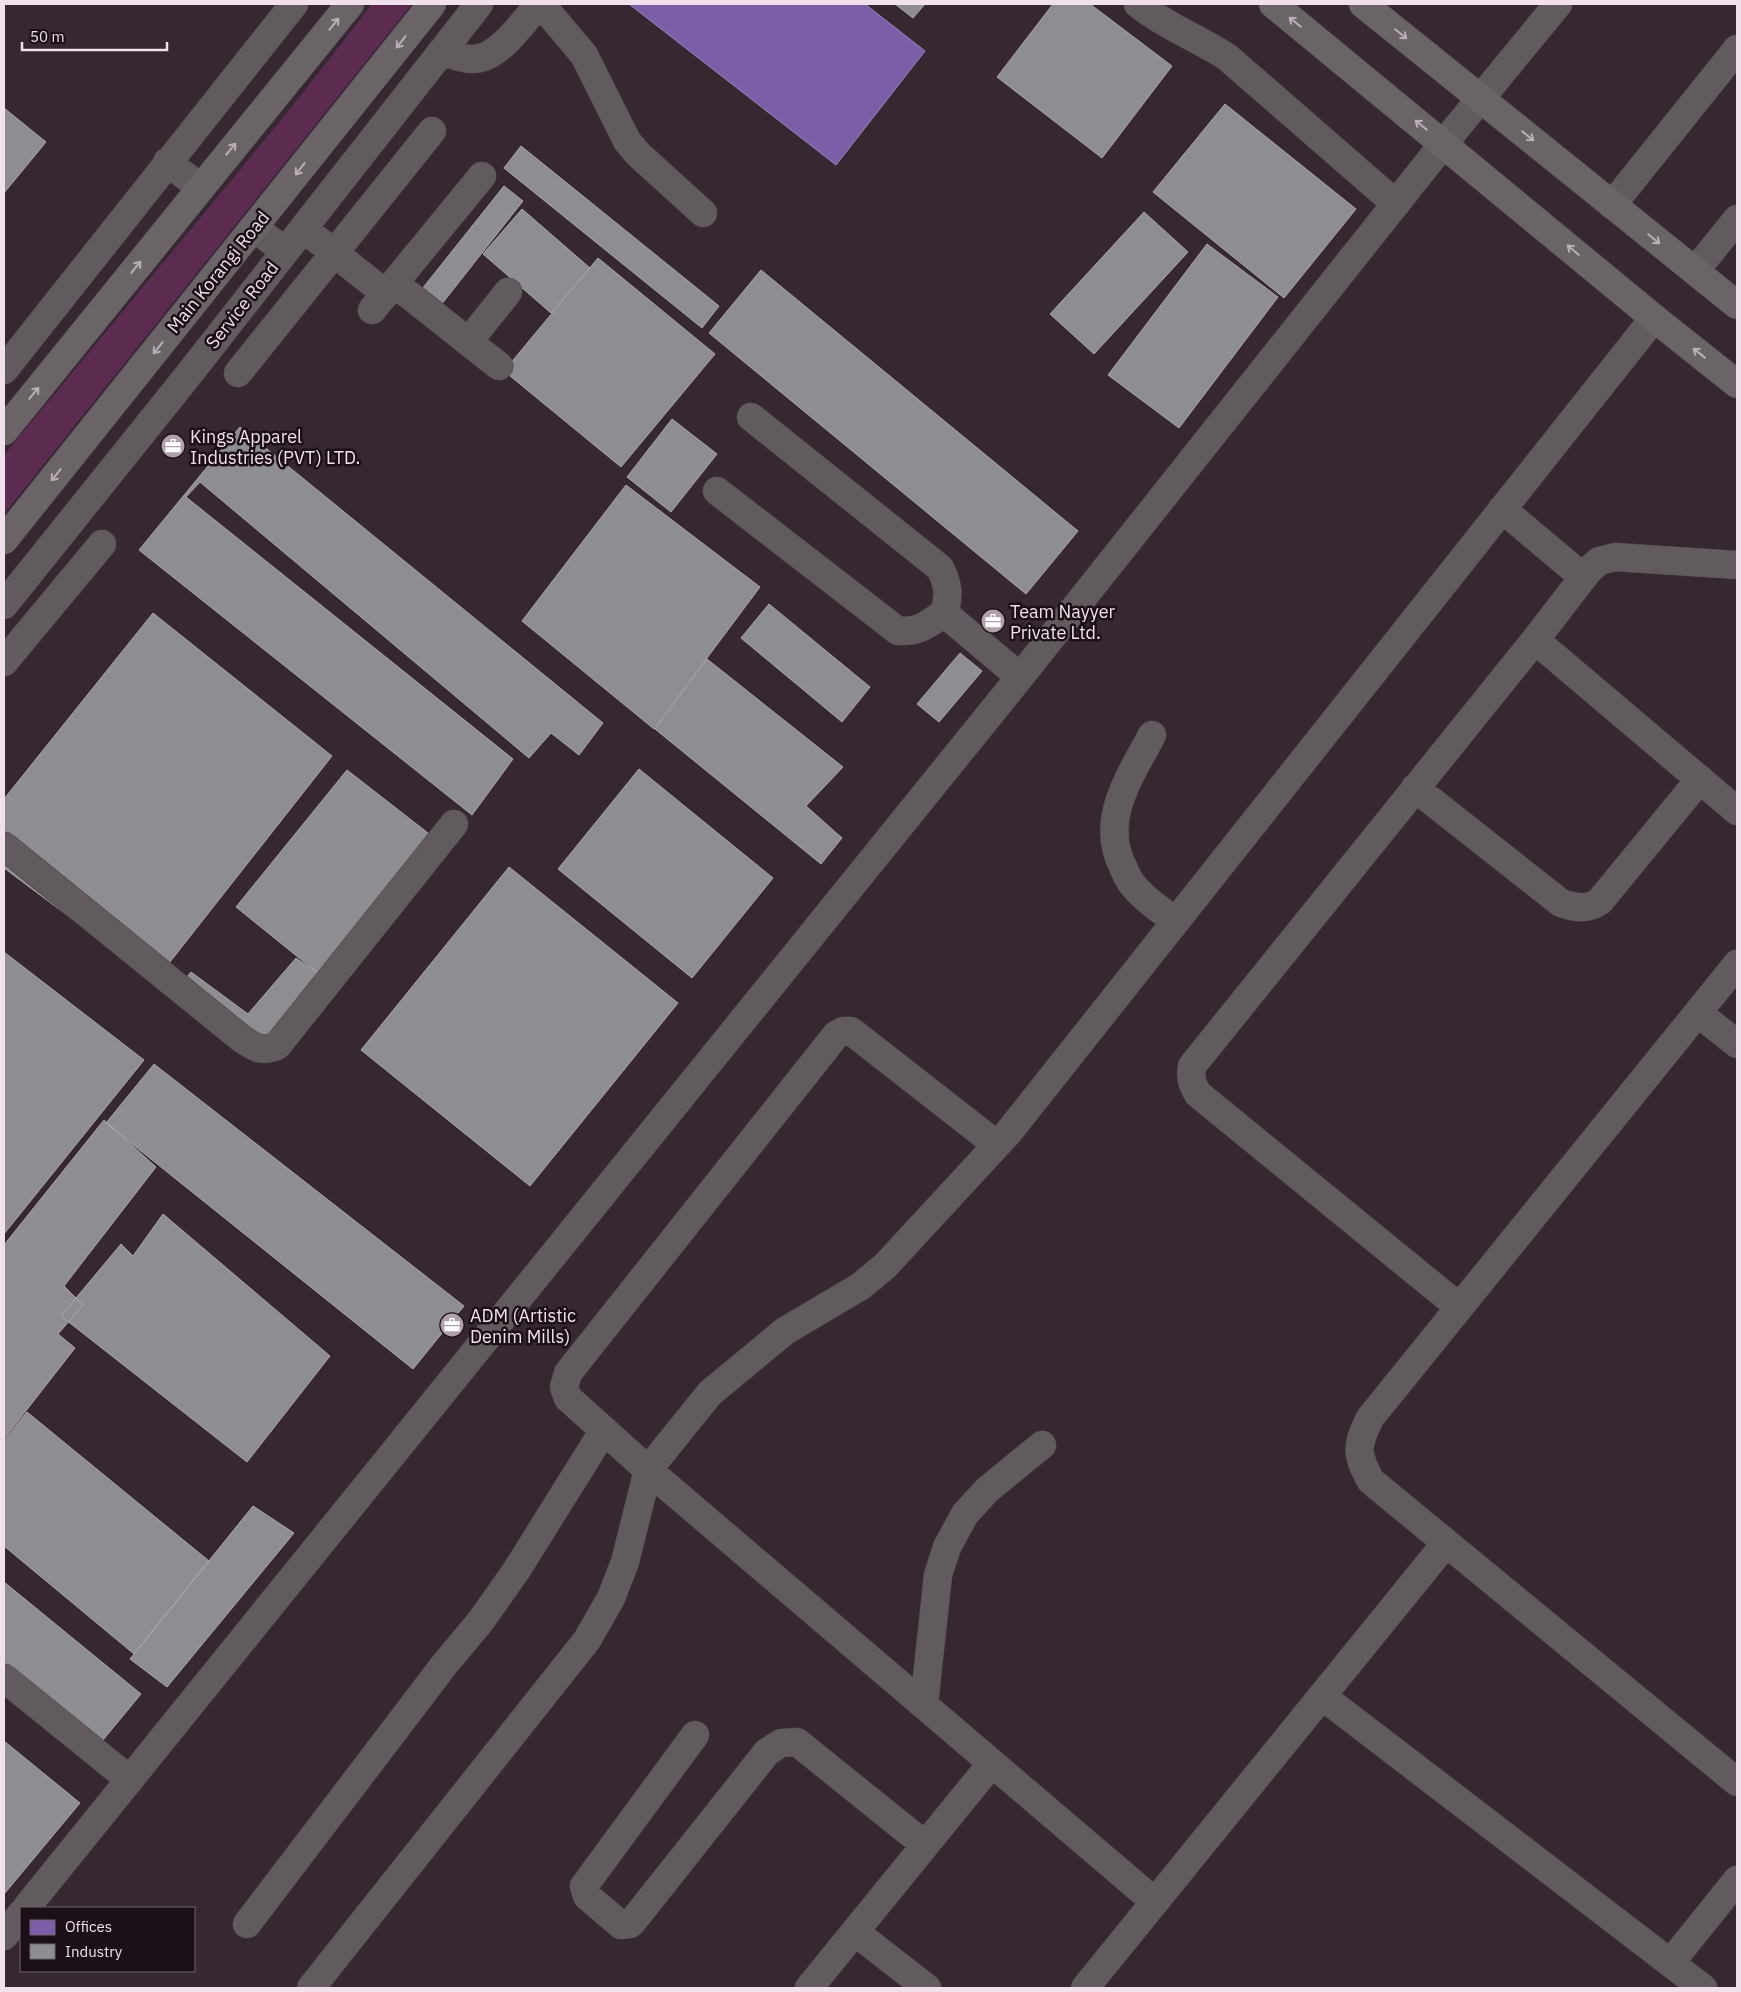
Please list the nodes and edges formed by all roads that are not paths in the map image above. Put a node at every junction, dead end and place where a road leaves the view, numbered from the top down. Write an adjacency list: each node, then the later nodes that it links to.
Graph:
1 (294, 4): 15 (street)
2 (350, 4): 17 (main road, one-way to 2)
3 (432, 4): 22 (main road, Main Korangi Road, one-way to 22)
4 (479, 4): 11 (street, Service Road)
5 (540, 4): 11 (street); 20 (street)
6 (1138, 4): 18 (street)
7 (1273, 4): 14 (main road, one-way to 7)
8 (1363, 4): 12 (main road, one-way to 12)
9 (1558, 4): 12 (street)
10 (1737, 49): 19 (street)
11 (442, 50): 23 (street, Service Road)
12 (1482, 99): 14 (street); 19 (main road, one-way to 19)
13 (432, 131): 25 (street)
14 (1444, 144): 18 (street); 30 (main road, one-way to 14)
15 (167, 162): 17 (street); 33 (street)
16 (482, 176): 28 (street)
17 (200, 187): 37 (main road, one-way to 17)
18 (1396, 204): 48 (street)
19 (1612, 205): 26 (main road, one-way to 26)
20 (703, 213)
21 (1737, 219): 26 (street)
22 (254, 228): 24 (street); 40 (main road, Main Korangi Road, one-way to 40)
23 (304, 229): 24 (street, Service Road); 25 (street)
24 (285, 251): 44 (street, Service Road)
25 (334, 253): 28 (street); 34 (street)
26 (1695, 271): 29 (main road)
27 (508, 292): 31 (street)
28 (384, 296): 31 (street)
29 (1737, 305)
30 (1654, 318): 35 (main road, one-way to 30); 39 (street)
31 (468, 342): 32 (street)
32 (498, 366)
33 (4, 370)
34 (238, 373)
35 (1737, 384)
36 (751, 417): 45 (street)
37 (4, 431)
38 (717, 491): 45 (street)
39 (1502, 509): 43 (street); 55 (street)
40 (4, 540)
41 (102, 544): 47 (street)
42 (1737, 564): 43 (street)
43 (1583, 577): 46 (street)
44 (4, 605)
45 (944, 613): 48 (street)
46 (1535, 640): 50 (street); 51 (street)
47 (4, 662)
48 (1020, 677): 70 (street)
49 (1152, 735): 55 (street)
50 (1700, 779): 51 (street); 52 (street)
51 (1415, 788): 60 (street)
52 (1737, 810)
53 (454, 824): 54 (street)
54 (4, 846)
55 (1176, 922): 59 (street)
56 (1737, 964): 57 (street)
57 (1698, 1013): 58 (street); 60 (street)
58 (1737, 1044)
59 (997, 1145): 61 (street); 63 (street)
60 (1459, 1307): 64 (street)
61 (604, 1430): 63 (street); 79 (street)
62 (1042, 1445): 67 (street)
63 (648, 1470): 67 (street); 83 (street)
64 (1446, 1543): 66 (street); 71 (street)
65 (4, 1678): 70 (street)
66 (1322, 1696): 75 (street); 82 (street)
67 (924, 1705): 69 (street)
68 (695, 1735): 72 (street)
69 (992, 1763): 72 (street); 75 (street)
70 (130, 1780): 76 (street)
71 (1737, 1782)
72 (925, 1845): 80 (street)
73 (1737, 1880): 82 (street)
74 (4, 1899): 77 (street)
75 (1155, 1902): 86 (street)
76 (27, 1907)
77 (20, 1913)
78 (20, 1915): 81 (street)
79 (247, 1924)
80 (855, 1932): 84 (street); 85 (street)
81 (4, 1936)
82 (1671, 1962): 87 (street)
83 (311, 1988)
84 (810, 1988)
85 (927, 1988)
86 (1085, 1988)
87 (1703, 1988)

